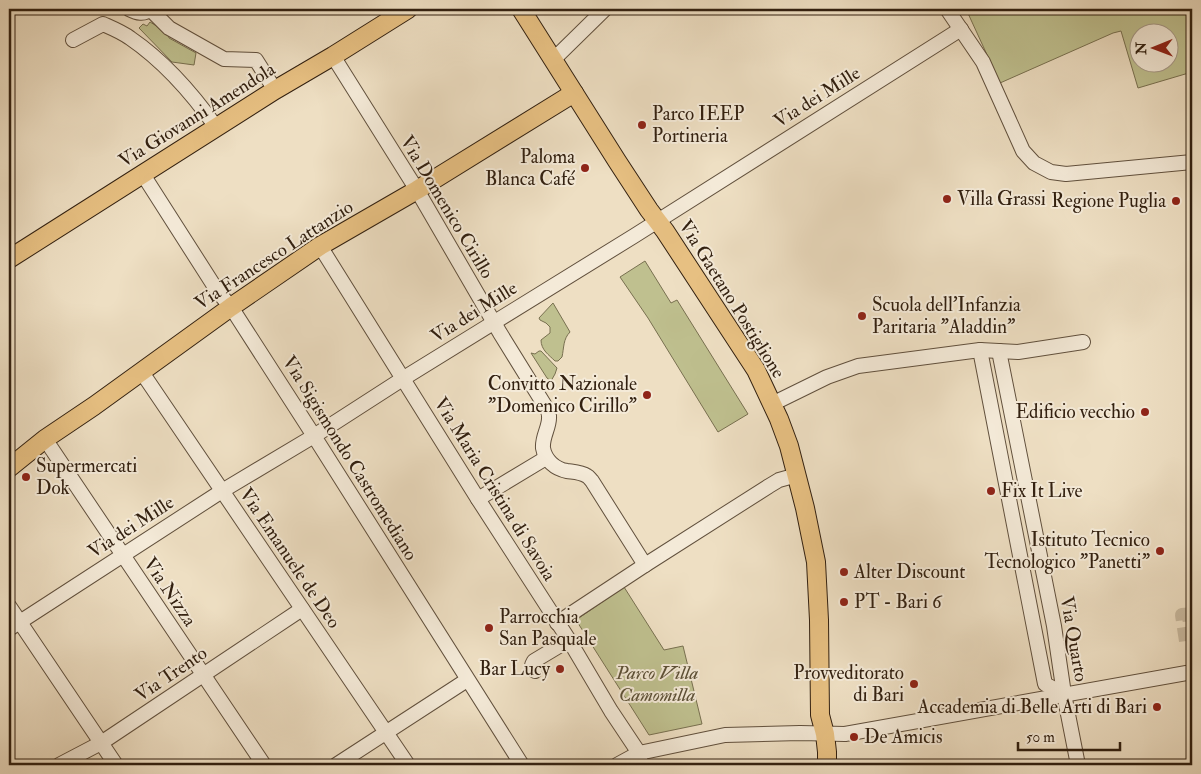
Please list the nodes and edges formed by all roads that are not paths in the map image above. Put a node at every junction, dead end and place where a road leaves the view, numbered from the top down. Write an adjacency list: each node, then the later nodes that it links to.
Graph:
1 (129, 9): 2 (street)
2 (151, 9): 11 (street)
3 (408, 9): 9 (main road, Via Giovanni Amendola)
4 (522, 9): 10 (main road, Via Gaetano Postiglione)
5 (605, 9): 10 (street)
6 (947, 9): 7 (street)
7 (961, 29): 14 (street); 17 (street, Via dei Mille)
8 (73, 40): 13 (street)
9 (333, 56): 11 (main road, Via Giovanni Amendola); 16 (street, Via Domenico Cirillo)
10 (553, 60): 12 (main road, Via Gaetano Postiglione)
11 (275, 90): 13 (main road, Via Giovanni Amendola)
12 (574, 93): 16 (main road, Via Francesco Lattanzio); 17 (main road, Via Gaetano Postiglione)
13 (216, 127): 15 (main road, Via Giovanni Amendola)
14 (1192, 162)
15 (142, 174): 19 (main road, Via Giovanni Amendola); 20 (street, Via Sigismondo Castromediano)
16 (417, 190): 18 (main road, Via Francesco Lattanzio); 21 (street, Via Domenico Cirillo)
17 (656, 221): 21 (street, Via dei Mille); 27 (main road, Via Gaetano Postiglione)
18 (320, 246): 20 (main road, Via Francesco Lattanzio); 26 (street, Via Maria Cristina di Savoia)
19 (9, 260)
20 (231, 307): 25 (main road, Via Francesco Lattanzio); 28 (street, Via Sigismondo Castromediano)
21 (494, 323): 26 (street, Via dei Mille); 30 (street, Via Domenico Cirillo)
22 (1083, 342): 24 (street)
23 (980, 350): 24 (street); 27 (street); 42 (street, Via Quarto)
24 (999, 351): 41 (street, Via Quarto)
25 (141, 371): 29 (main road, Via Francesco Lattanzio); 33 (street, Via Emanuele de Deo)
26 (404, 378): 28 (street, Via dei Mille); 34 (street, Via Maria Cristina di Savoia)
27 (772, 404): 32 (main road, Via Gaetano Postiglione)
28 (314, 436): 33 (street, Via dei Mille); 47 (street, Via Sigismondo Castromediano)
29 (46, 439): 31 (main road, Via Francesco Lattanzio); 35 (street, Via Nizza)
30 (546, 458): 34 (street); 36 (street)
31 (9, 468)
32 (797, 475): 36 (street); 50 (main road, Via Gaetano Postiglione)
33 (222, 491): 35 (street, Via dei Mille); 38 (street, Via Emanuele de Deo)
34 (478, 500): 39 (street, Via Maria Cristina di Savoia)
35 (123, 555): 40 (street, Via dei Mille); 46 (street, Via Nizza)
36 (645, 565): 39 (street)
37 (9, 606): 40 (street)
38 (302, 609): 46 (street, Via Trento); 49 (street, Via Emanuele de Deo)
39 (557, 623): 43 (street, Via Maria Cristina di Savoia)
40 (14, 625): 51 (street)
41 (1054, 626): 42 (street); 48 (street, Via Quarto)
42 (1034, 629): 48 (street, Via Quarto)
43 (569, 640): 44 (street); 52 (street, Via Maria Cristina di Savoia)
44 (535, 671)
45 (1192, 672): 48 (street)
46 (202, 675): 51 (street, Via Trento); 55 (street, Via Nizza)
47 (467, 680): 49 (street); 58 (street, Via Sigismondo Castromediano)
48 (1064, 694): 50 (street); 61 (street)
49 (386, 733): 56 (street); 57 (street, Via Emanuele de Deo)
50 (825, 734): 52 (street); 60 (main road, Via Gaetano Postiglione)
51 (102, 743): 53 (street, Via Trento); 54 (street)
52 (640, 759): 59 (street)
53 (59, 765)
54 (116, 765)
55 (264, 765)
56 (336, 765)
57 (408, 765)
58 (522, 765)
59 (617, 765)
60 (827, 765)
61 (1078, 765)

